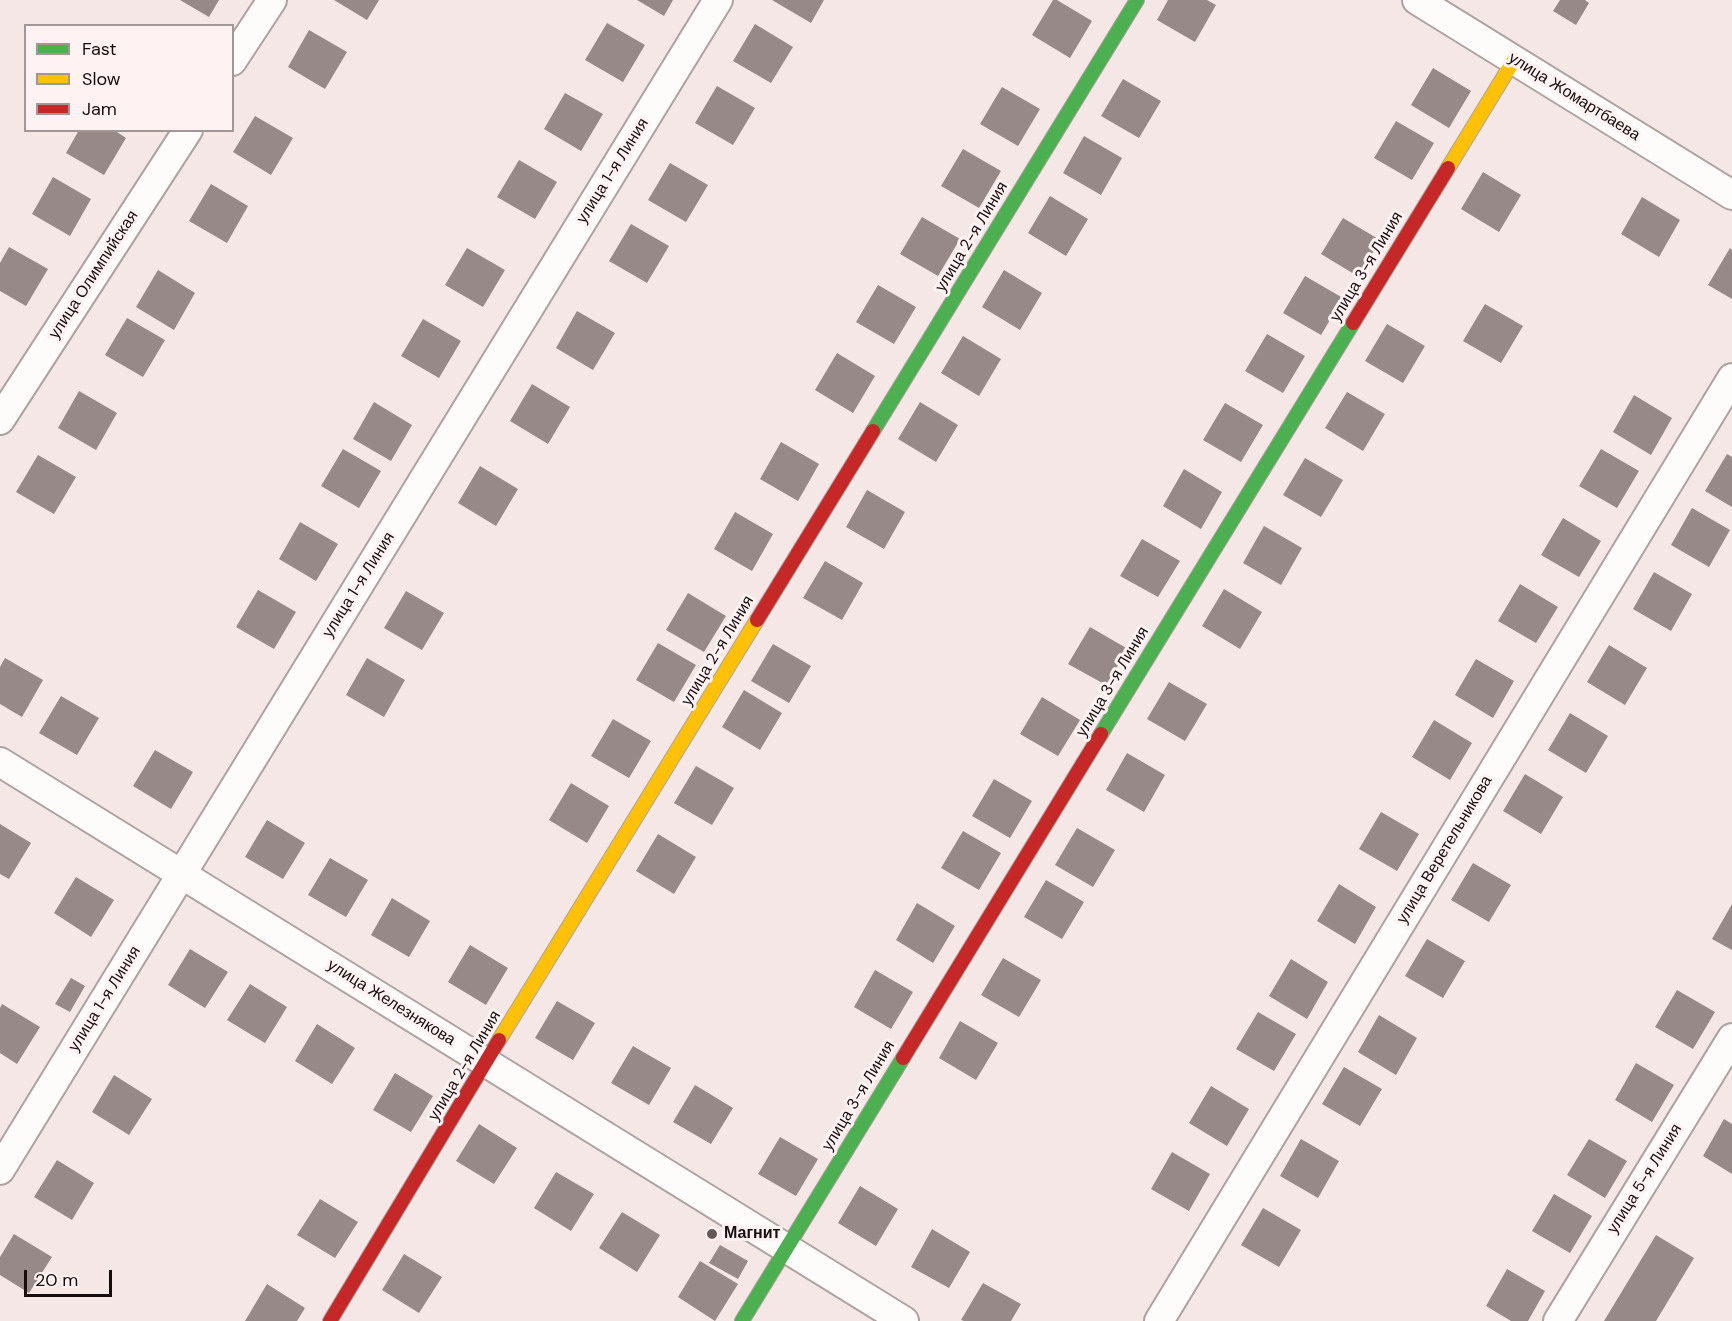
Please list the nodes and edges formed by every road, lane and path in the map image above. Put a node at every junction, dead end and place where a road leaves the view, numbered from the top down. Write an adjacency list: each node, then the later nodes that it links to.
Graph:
1 (272, 0): 5 (street)
2 (718, 0): 12 (street, улица 1-я Линия)
3 (1137, 0): 14 (street, улица 2-я Линия)
4 (1417, 0): 6 (street, улица Жомартбаева)
5 (234, 58)
6 (1514, 60): 8 (street, улица Жомартбаева); 16 (street, улица 3-я Линия)
7 (187, 132): 10 (street, улица Олимпийская)
8 (1732, 195)
9 (1732, 378): 20 (street, улица Веретельникова)
10 (0, 420)
11 (0, 762): 12 (street, улица Железнякова)
12 (182, 874): 14 (street, улица Железнякова); 15 (street, улица 1-я Линия)
13 (1732, 1038): 21 (street, улица 5-я Линия)
14 (486, 1062): 16 (street, улица Железнякова); 17 (street, улица 2-я Линия)
15 (0, 1170)
16 (786, 1248): 18 (street, улица 3-я Линия); 19 (street, улица Железнякова)
17 (330, 1321)
18 (742, 1321)
19 (904, 1321)
20 (1159, 1321)
21 (1558, 1321)

